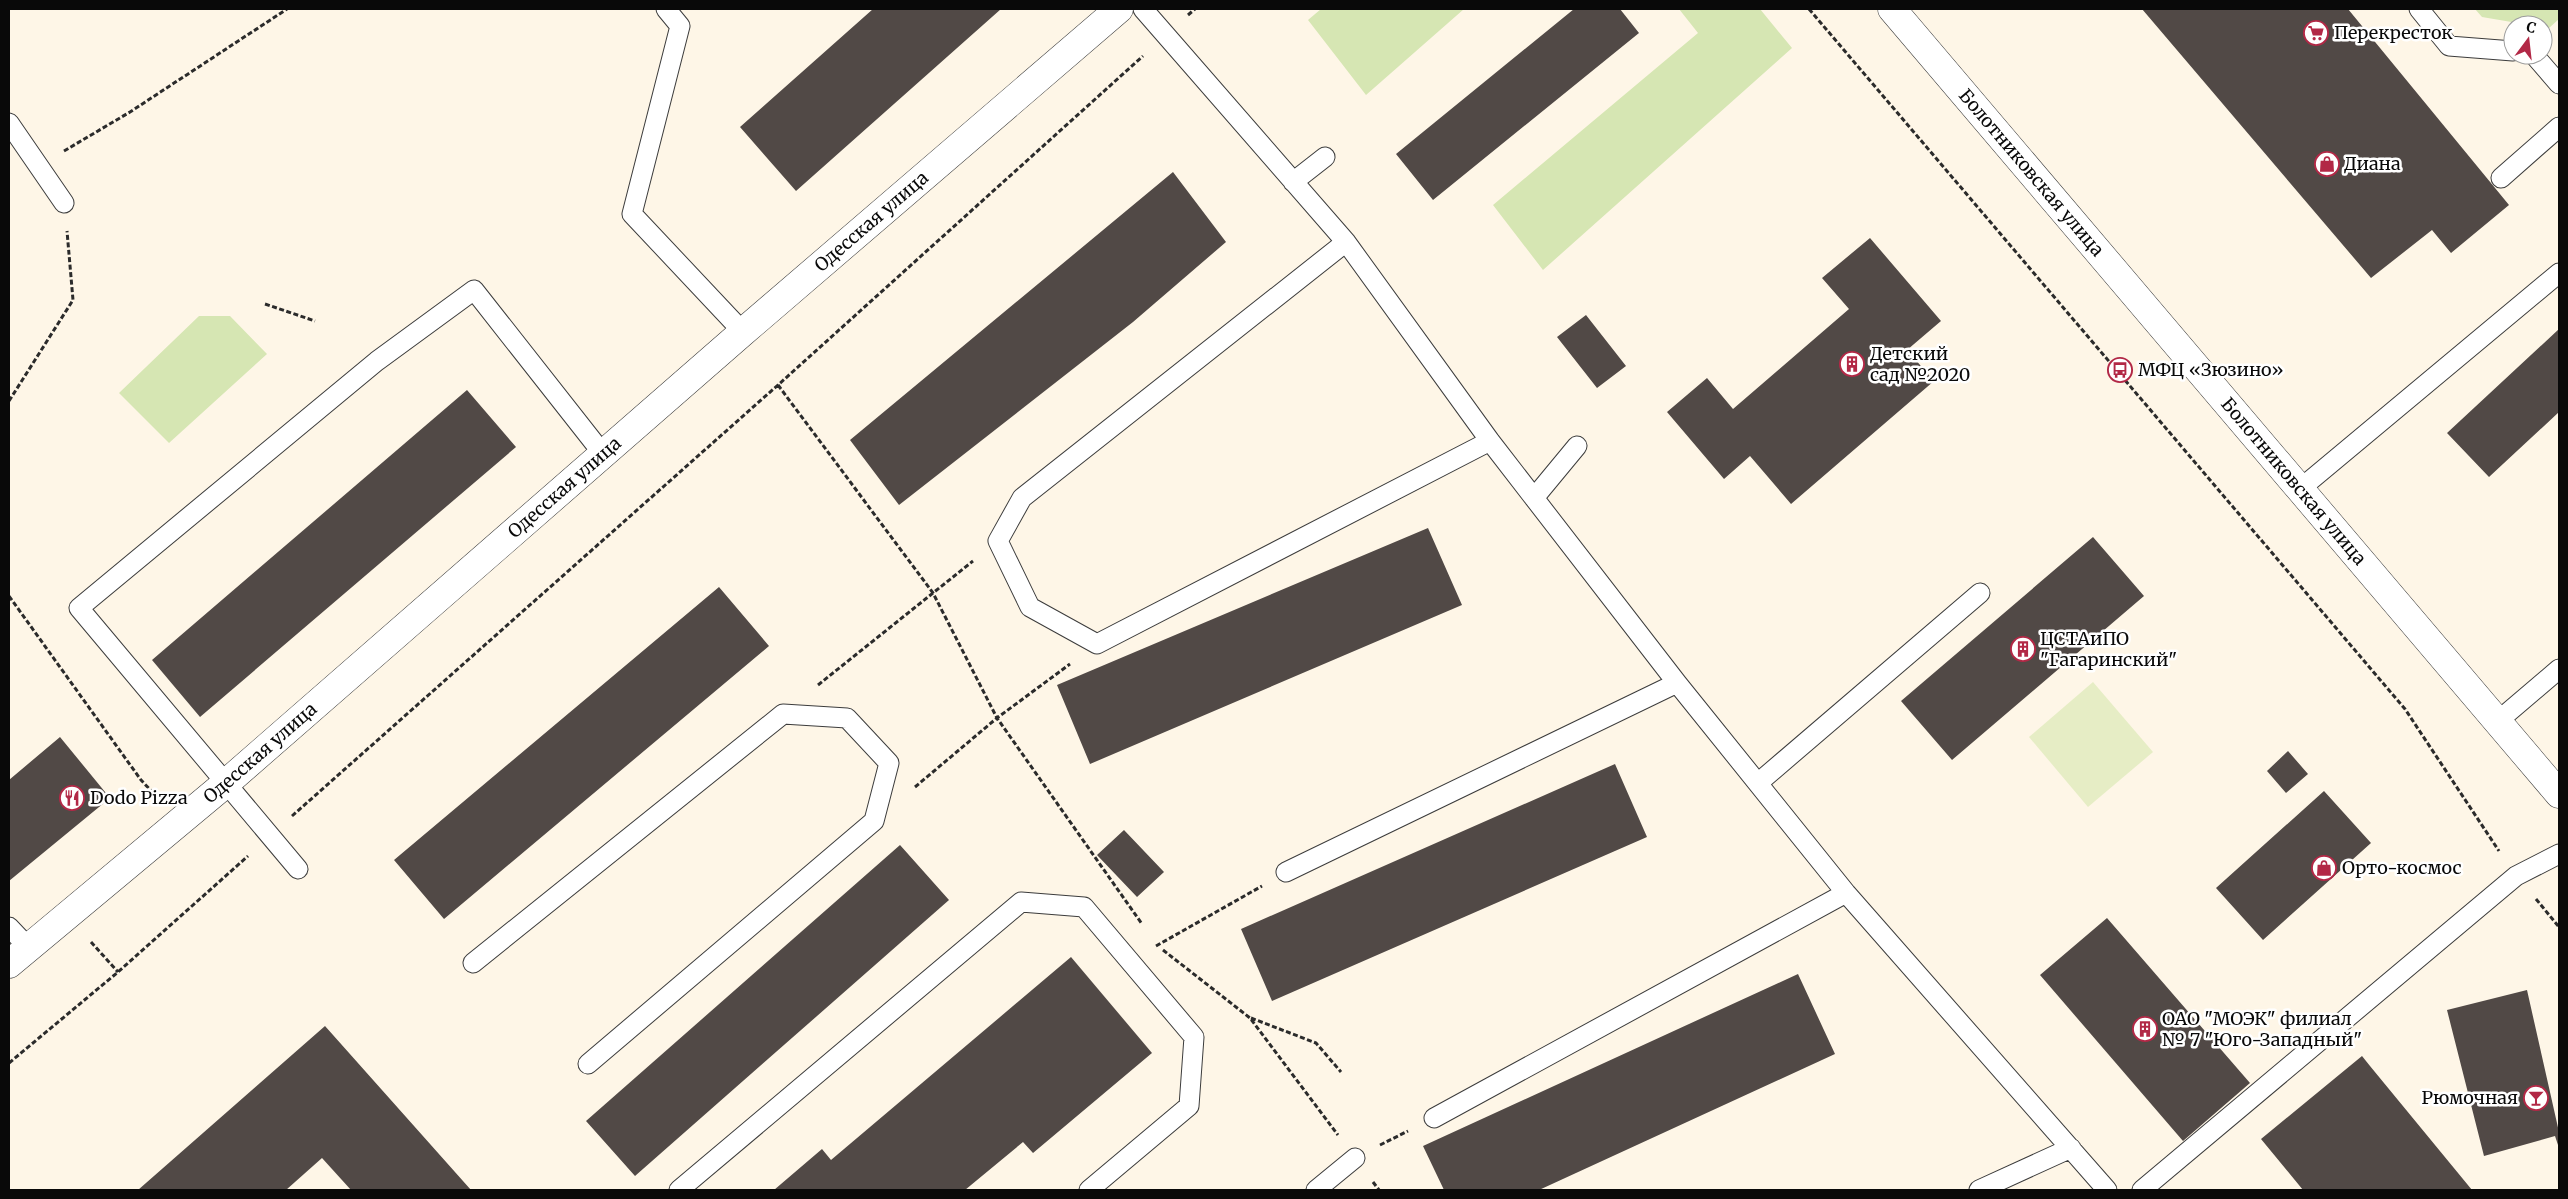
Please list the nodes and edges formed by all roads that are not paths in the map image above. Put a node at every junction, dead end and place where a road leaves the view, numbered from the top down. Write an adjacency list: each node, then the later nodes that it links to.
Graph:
1 (666, 9): 17 (lane)
2 (1120, 9): 17 (street, Одесская улица)
3 (1143, 9): 13 (lane)
4 (1892, 9): 21 (street, Болотниковская улица)
5 (2419, 9): 6 (lane)
6 (2503, 50)
7 (2543, 65): 8 (lane)
8 (2559, 84)
9 (9, 124): 14 (lane)
10 (2559, 127): 12 (lane)
11 (1325, 157): 13 (lane)
12 (2501, 178)
13 (1293, 182): 15 (lane)
14 (64, 203)
15 (1346, 242): 18 (lane); 18 (lane)
16 (2559, 273): 21 (lane)
17 (743, 332): 20 (street, Одесская улица)
18 (1490, 442): 22 (lane)
19 (1577, 446): 22 (lane)
20 (603, 454): 28 (street, Одесская улица); 28 (lane)
21 (2300, 489): 26 (street, Болотниковская улица)
22 (1534, 498): 25 (lane)
23 (1980, 593): 27 (lane)
24 (2559, 669): 26 (lane)
25 (1677, 683): 27 (lane); 32 (lane)
26 (2498, 721): 29 (street, Болотниковская улица)
27 (1758, 783): 33 (lane)
28 (225, 784): 31 (lane); 35 (street, Одесская улица)
29 (2559, 794)
30 (2559, 854): 46 (lane)
31 (298, 868)
32 (1286, 872)
33 (1846, 893): 38 (lane); 39 (lane)
34 (9, 927): 35 (lane)
35 (18, 956)
36 (474, 963): 37 (lane)
37 (588, 1064)
38 (1434, 1118)
39 (2070, 1148): 44 (lane); 45 (lane)
40 (1355, 1158): 43 (lane)
41 (679, 1190): 42 (lane)
42 (1089, 1190)
43 (1316, 1190)
44 (1979, 1190)
45 (2107, 1190)
46 (2142, 1190)

